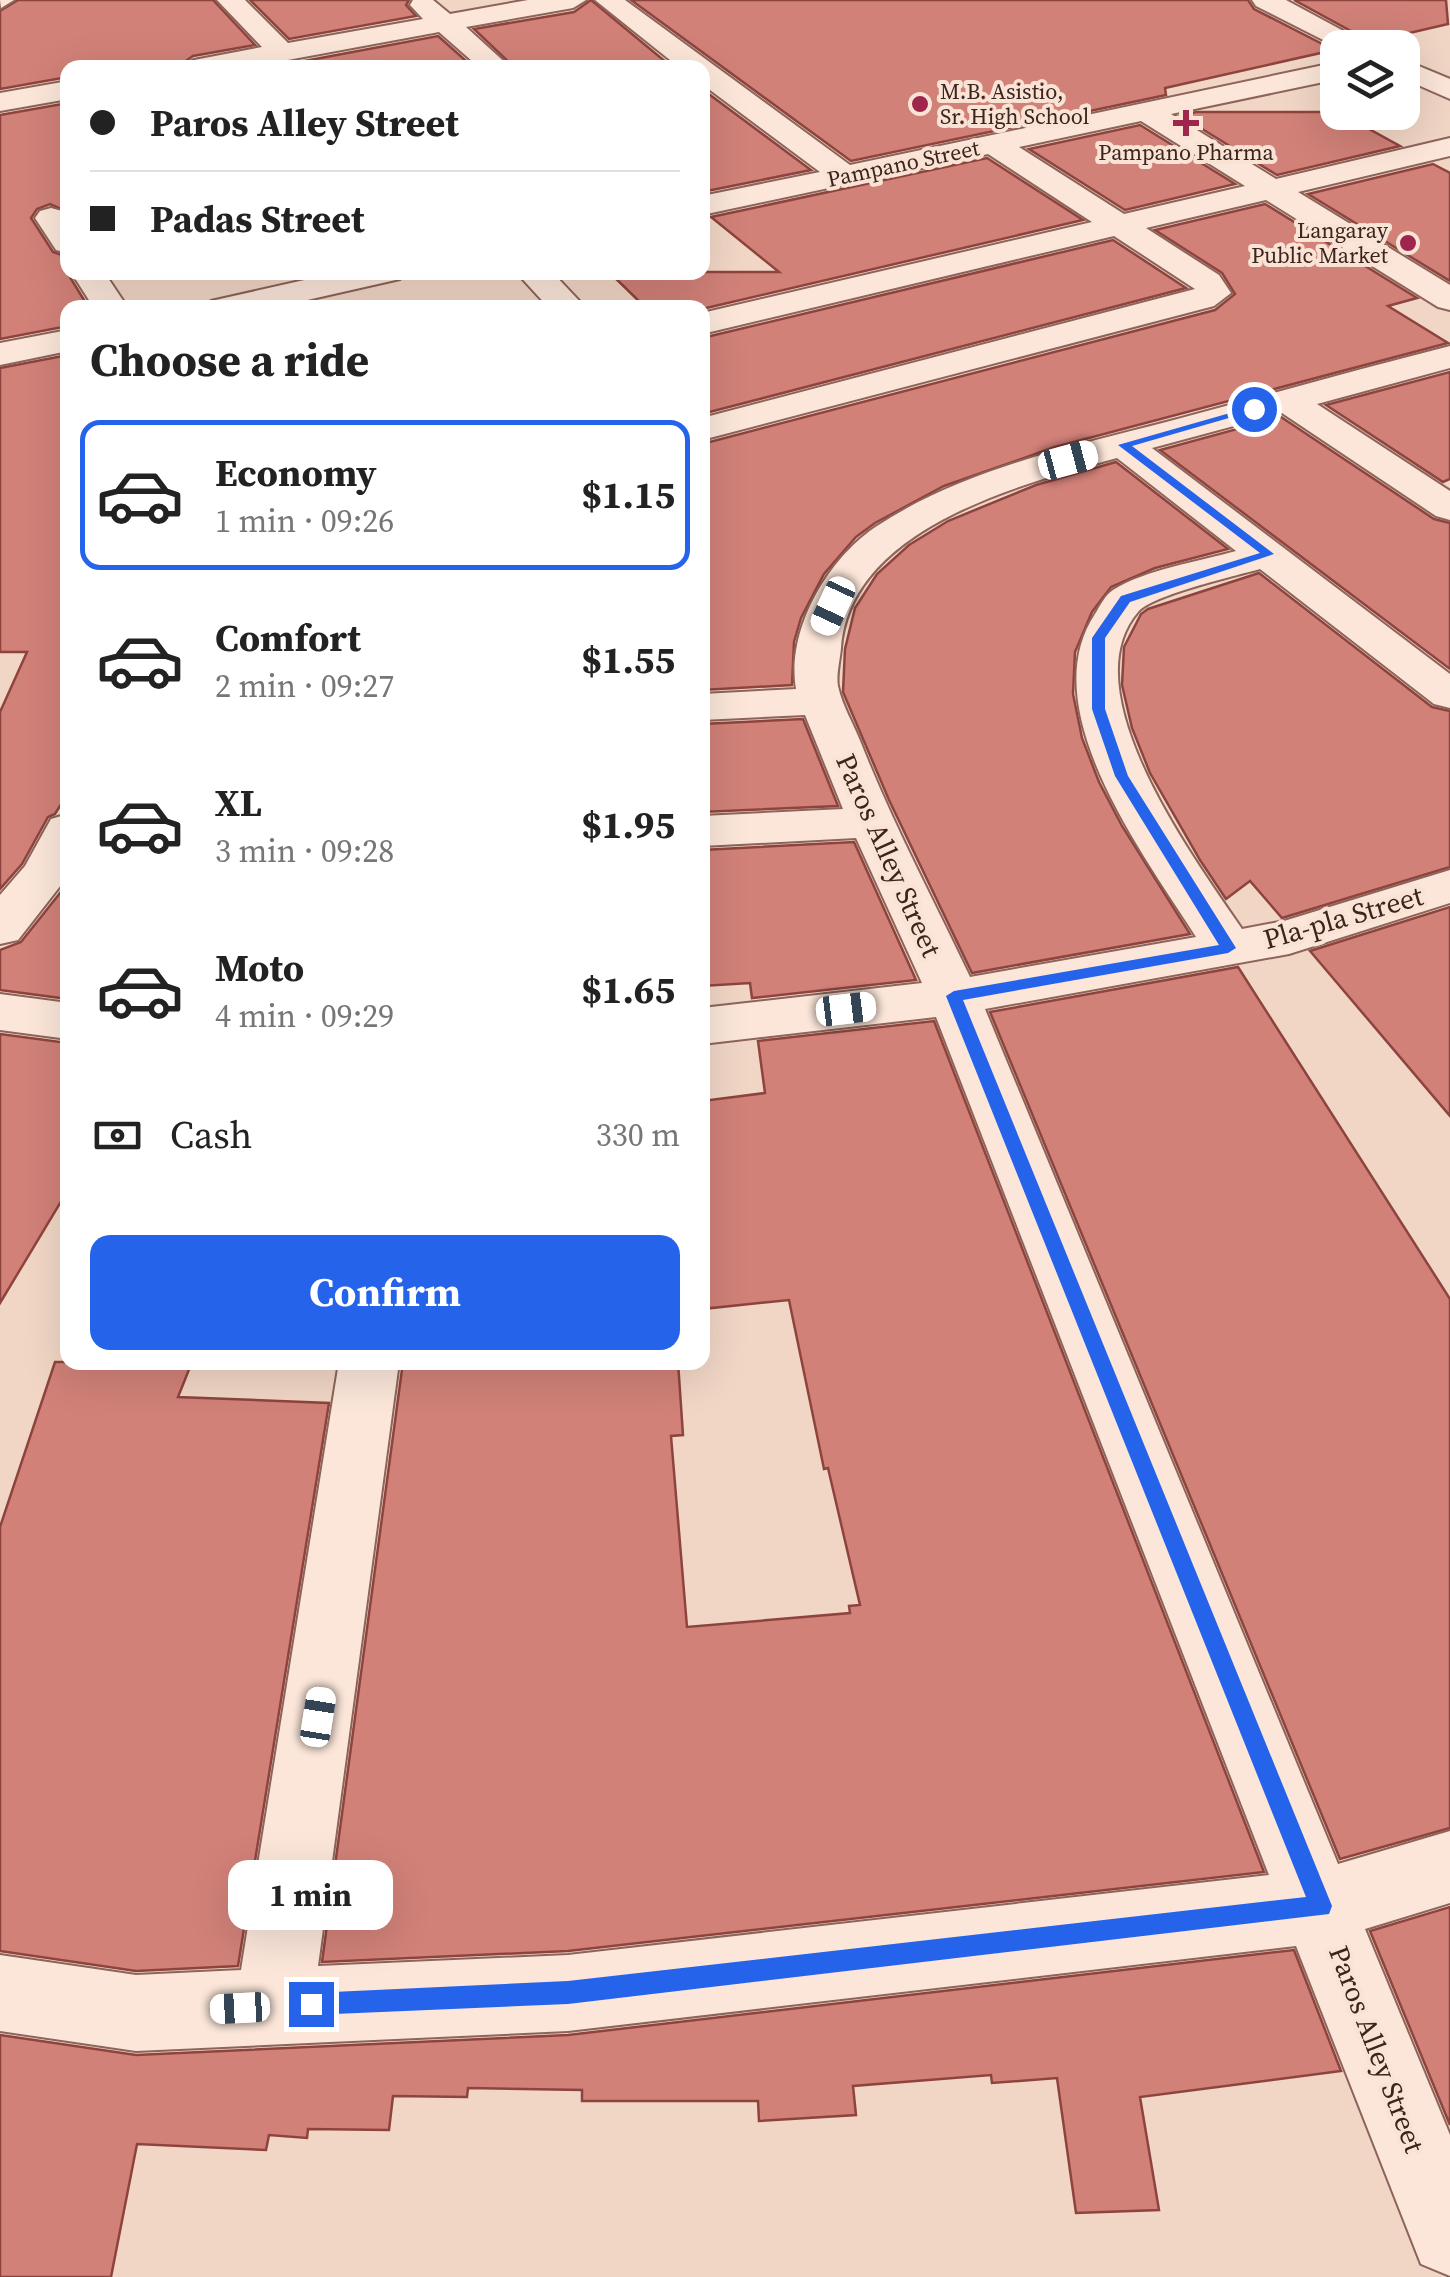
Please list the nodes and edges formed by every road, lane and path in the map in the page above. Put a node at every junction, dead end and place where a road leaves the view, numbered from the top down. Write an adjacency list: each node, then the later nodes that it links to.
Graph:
1 (230, 0): 9 (street)
2 (418, 0): 6 (street)
3 (573, 0): 6 (street)
4 (608, 0): 13 (street)
5 (1265, 0): 7 (street)
6 (443, 22): 9 (street); 12 (street)
7 (1325, 30)
8 (1434, 49): 10 (street)
9 (282, 52): 11 (street)
10 (1420, 52)
11 (238, 60)
12 (488, 60)
13 (689, 60)
14 (1320, 74): 20 (street, Pampano Street)
15 (710, 76): 23 (street)
16 (1420, 76): 17 (street)
17 (1450, 90)
18 (60, 91): 19 (street)
19 (0, 102)
20 (1144, 111): 21 (street, Pampano Street); 24 (street)
21 (992, 144): 23 (street, Pampano Street); 26 (street)
22 (1450, 148): 24 (street)
23 (844, 175): 25 (street, Pampano Street)
24 (1273, 189): 26 (street); 31 (street)
25 (710, 204)
26 (1122, 226): 32 (street); 37 (street)
27 (351, 280): 29 (street)
28 (540, 280): 30 (street)
29 (260, 300)
30 (561, 300)
31 (1450, 300)
32 (710, 322)
33 (60, 342): 34 (street)
34 (0, 354)
35 (1450, 356): 36 (street, Paros Alley Street)
36 (1287, 400): 38 (street, Paros Alley Street); 39 (street)
37 (710, 427)
38 (1124, 445): 40 (street); 42 (street, Paros Alley Street)
39 (1447, 503)
40 (1268, 554): 41 (street); 49 (street)
41 (1450, 695)
42 (822, 701): 43 (street); 44 (street, Paros Alley Street)
43 (710, 707)
44 (872, 822): 45 (street); 50 (street, Paros Alley Street)
45 (710, 831)
46 (60, 844): 48 (street)
47 (1450, 886): 49 (street, Pla-pla Street)
48 (0, 928)
49 (1228, 948): 50 (street, Pla-pla Street)
50 (954, 996): 53 (street, Pla-pla Street); 56 (street, Paros Alley Street)
51 (0, 1012): 52 (street)
52 (60, 1020)
53 (710, 1025)
54 (369, 1370): 58 (street)
55 (1450, 1867): 56 (street)
56 (1321, 1906): 58 (street); 59 (street, Paros Alley Street)
57 (0, 1993): 58 (street)
58 (274, 2006)
59 (1450, 2235)

